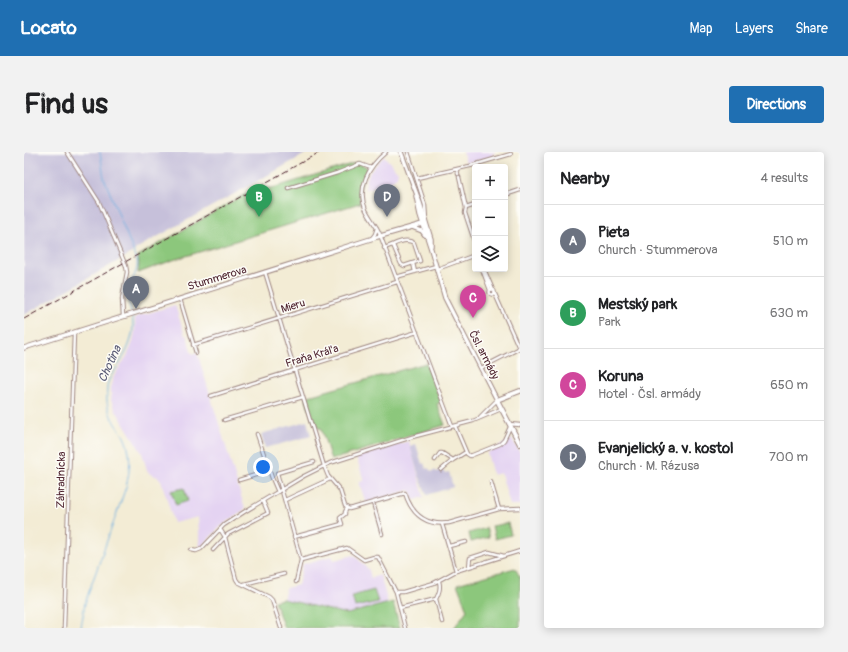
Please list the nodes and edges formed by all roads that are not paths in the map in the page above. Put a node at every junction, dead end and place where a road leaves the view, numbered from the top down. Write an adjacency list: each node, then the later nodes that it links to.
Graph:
1 (67, 152): 37 (street)
2 (386, 152): 6 (street)
3 (401, 152): 12 (street)
4 (408, 152): 8 (street)
5 (511, 154): 7 (street)
6 (371, 168): 9 (street); 18 (street)
7 (458, 169): 8 (street); 14 (street)
8 (417, 178): 16 (street)
9 (288, 188)
10 (520, 190): 11 (street)
11 (508, 194)
12 (416, 196): 15 (street); 16 (street)
13 (472, 206): 14 (street)
14 (466, 208): 21 (street)
15 (420, 215): 16 (street); 17 (street)
16 (425, 224): 17 (street, Stummerova); 20 (street, Čsl. armády); 25 (street, Čsl. armády)
17 (414, 226): 19 (street, Stummerova); 20 (street)
18 (377, 228): 19 (street); 22 (street)
19 (380, 236): 22 (street, Stummerova); 24 (street)
20 (426, 236): 25 (street, Čsl. armády)
21 (472, 236)
22 (371, 239): 29 (street, Stummerova)
23 (393, 244): 24 (street); 27 (street); 27 (street)
24 (384, 248): 32 (street)
25 (431, 249): 28 (street, Čsl. armády)
26 (472, 256): 28 (street)
27 (413, 263): 30 (street)
28 (437, 268): 30 (street); 45 (street, Čsl. armády)
29 (265, 272): 36 (street, Stummerova); 38 (street)
30 (415, 272): 32 (street)
31 (484, 272): 34 (street)
32 (396, 277): 33 (street)
33 (397, 282): 38 (street, Mieru); 40 (street)
34 (491, 290)
35 (495, 294): 43 (street)
36 (180, 299): 37 (street, Stummerova); 41 (street)
37 (123, 316): 39 (street, Stummerova)
38 (279, 318): 41 (street, Mieru); 46 (street)
39 (74, 332): 42 (street, Stummerova); 99 (street, Záhradnícka)
40 (417, 332): 46 (street, Fraňa Kráľa); 55 (street)
41 (193, 345): 44 (street)
42 (24, 348)
43 (519, 348): 45 (street)
44 (196, 353)
45 (481, 368): 50 (street, Čsl. armády)
46 (295, 370): 48 (street, Fraňa Kráľa); 49 (street)
47 (520, 391): 50 (main road)
48 (211, 396)
49 (303, 398): 53 (street); 63 (street)
50 (497, 400): 51 (main road, Čsl. armády); 52 (street)
51 (501, 410): 52 (street); 56 (main road, Čsl. armády)
52 (479, 418): 55 (street)
53 (224, 420)
54 (518, 425): 56 (street); 56 (street)
55 (454, 426): 59 (street); 63 (street)
56 (510, 427): 58 (main road, Čsl. armády); 59 (street)
57 (256, 434): 65 (street)
58 (520, 444)
59 (466, 452): 61 (street)
60 (435, 460): 61 (street)
61 (453, 460): 64 (street)
62 (314, 462): 69 (street)
63 (324, 466): 66 (street); 69 (street)
64 (441, 470)
65 (269, 471): 67 (street); 70 (street)
66 (330, 479): 71 (street); 74 (street)
67 (239, 480)
68 (491, 482): 76 (street)
69 (282, 490): 70 (street); 71 (street)
70 (278, 492): 72 (street)
71 (285, 500): 81 (street)
72 (263, 501): 78 (street); 80 (street)
73 (373, 503): 74 (street); 77 (street); 79 (street)
74 (347, 508): 81 (street)
75 (520, 508): 76 (street)
76 (499, 509): 77 (street)
77 (442, 524): 83 (street)
78 (220, 529): 80 (street); 84 (street)
79 (382, 534)
80 (225, 537): 85 (street); 94 (street)
81 (294, 537): 88 (street)
82 (466, 542): 83 (street)
83 (449, 546): 90 (street)
84 (191, 550)
85 (214, 550)
86 (520, 551): 87 (street)
87 (505, 556): 89 (street); 89 (street)
88 (301, 560): 93 (street); 95 (street)
89 (469, 567): 90 (street)
90 (456, 571): 92 (street)
91 (284, 574): 94 (street)
92 (439, 581): 95 (street); 96 (street)
93 (296, 582)
94 (244, 584): 100 (street)
95 (396, 592): 97 (street)
96 (436, 599): 97 (street); 98 (street)
97 (400, 608): 101 (street)
98 (442, 622)
99 (64, 628)
100 (281, 628)
101 (405, 628)

